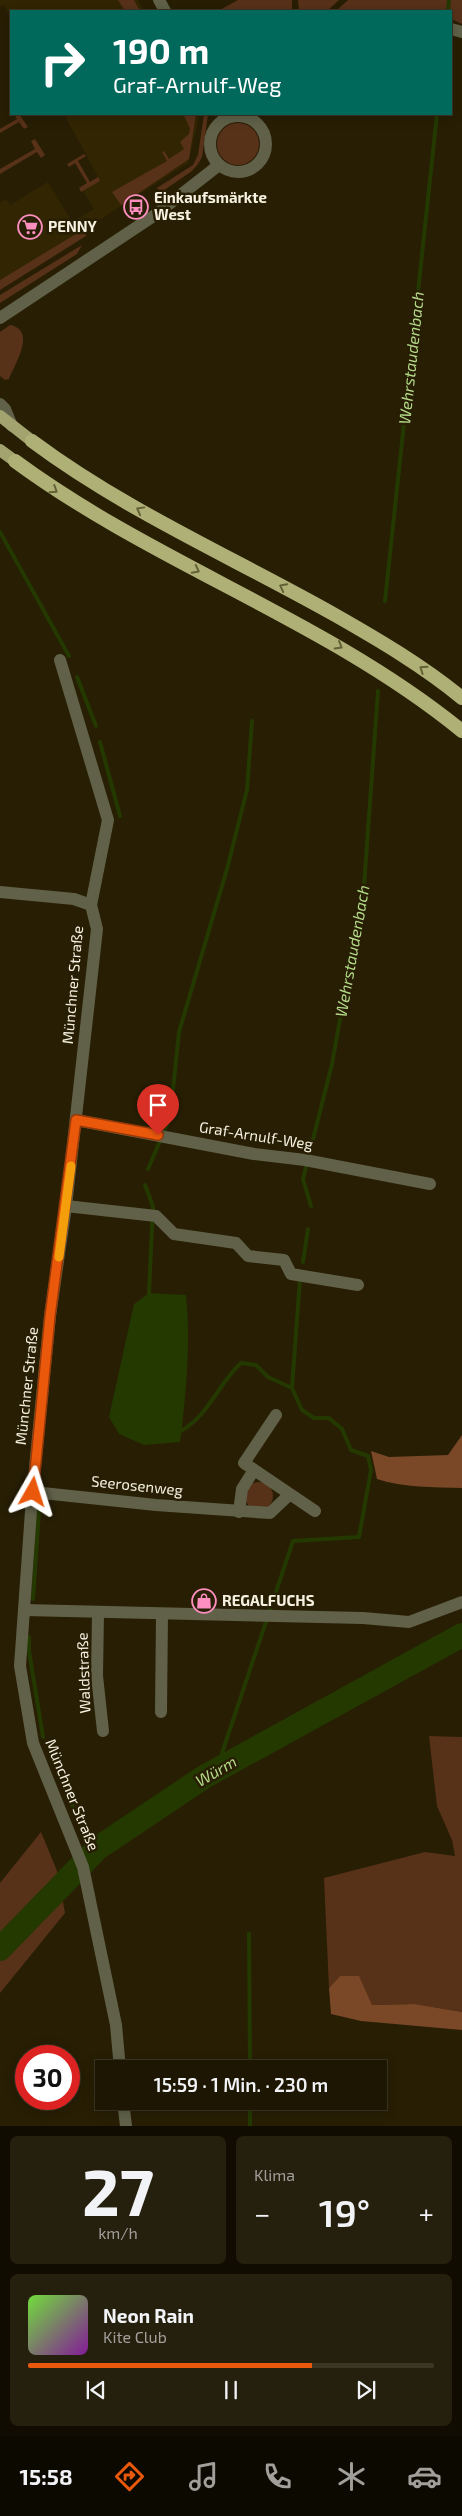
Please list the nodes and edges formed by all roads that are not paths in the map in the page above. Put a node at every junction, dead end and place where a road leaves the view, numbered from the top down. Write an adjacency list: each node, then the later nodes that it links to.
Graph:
1 (222, 117): 2 (street); 3 (street)
2 (260, 118): 3 (street)
3 (219, 165): 4 (street)
4 (0, 318)
5 (0, 404): 7 (street)
6 (0, 416): 7 (main road)
7 (12, 426): 8 (main road)
8 (32, 441): 12 (highway, one-way to 8)
9 (0, 450): 10 (main road)
10 (15, 461): 13 (highway, one-way to 13)
11 (60, 660): 15 (street, Münchner Straße)
12 (462, 698)
13 (462, 731)
14 (0, 892): 15 (street, Münchner Straße)
15 (91, 906): 16 (street, Münchner Straße)
16 (76, 1120): 17 (street, Graf-Arnulf-Weg); 18 (street, Münchner Straße)
17 (430, 1184)
18 (66, 1206): 19 (street); 22 (street, Münchner Straße)
19 (358, 1285)
20 (276, 1415): 21 (street)
21 (254, 1470): 23 (street); 25 (street)
22 (33, 1492): 25 (street, Seerosenweg); 27 (street, Münchner Straße)
23 (289, 1494): 24 (street); 25 (street, Seerosenweg)
24 (315, 1511)
25 (239, 1512)
26 (462, 1602): 29 (street, Waldstraße)
27 (24, 1610): 28 (street, Waldstraße); 32 (street, Münchner Straße)
28 (98, 1613): 29 (street, Waldstraße); 31 (street, Waldstraße)
29 (162, 1614): 30 (street)
30 (161, 1712)
31 (103, 1731)
32 (119, 2060)
33 (124, 2110): 34 (street)
34 (126, 2126)

